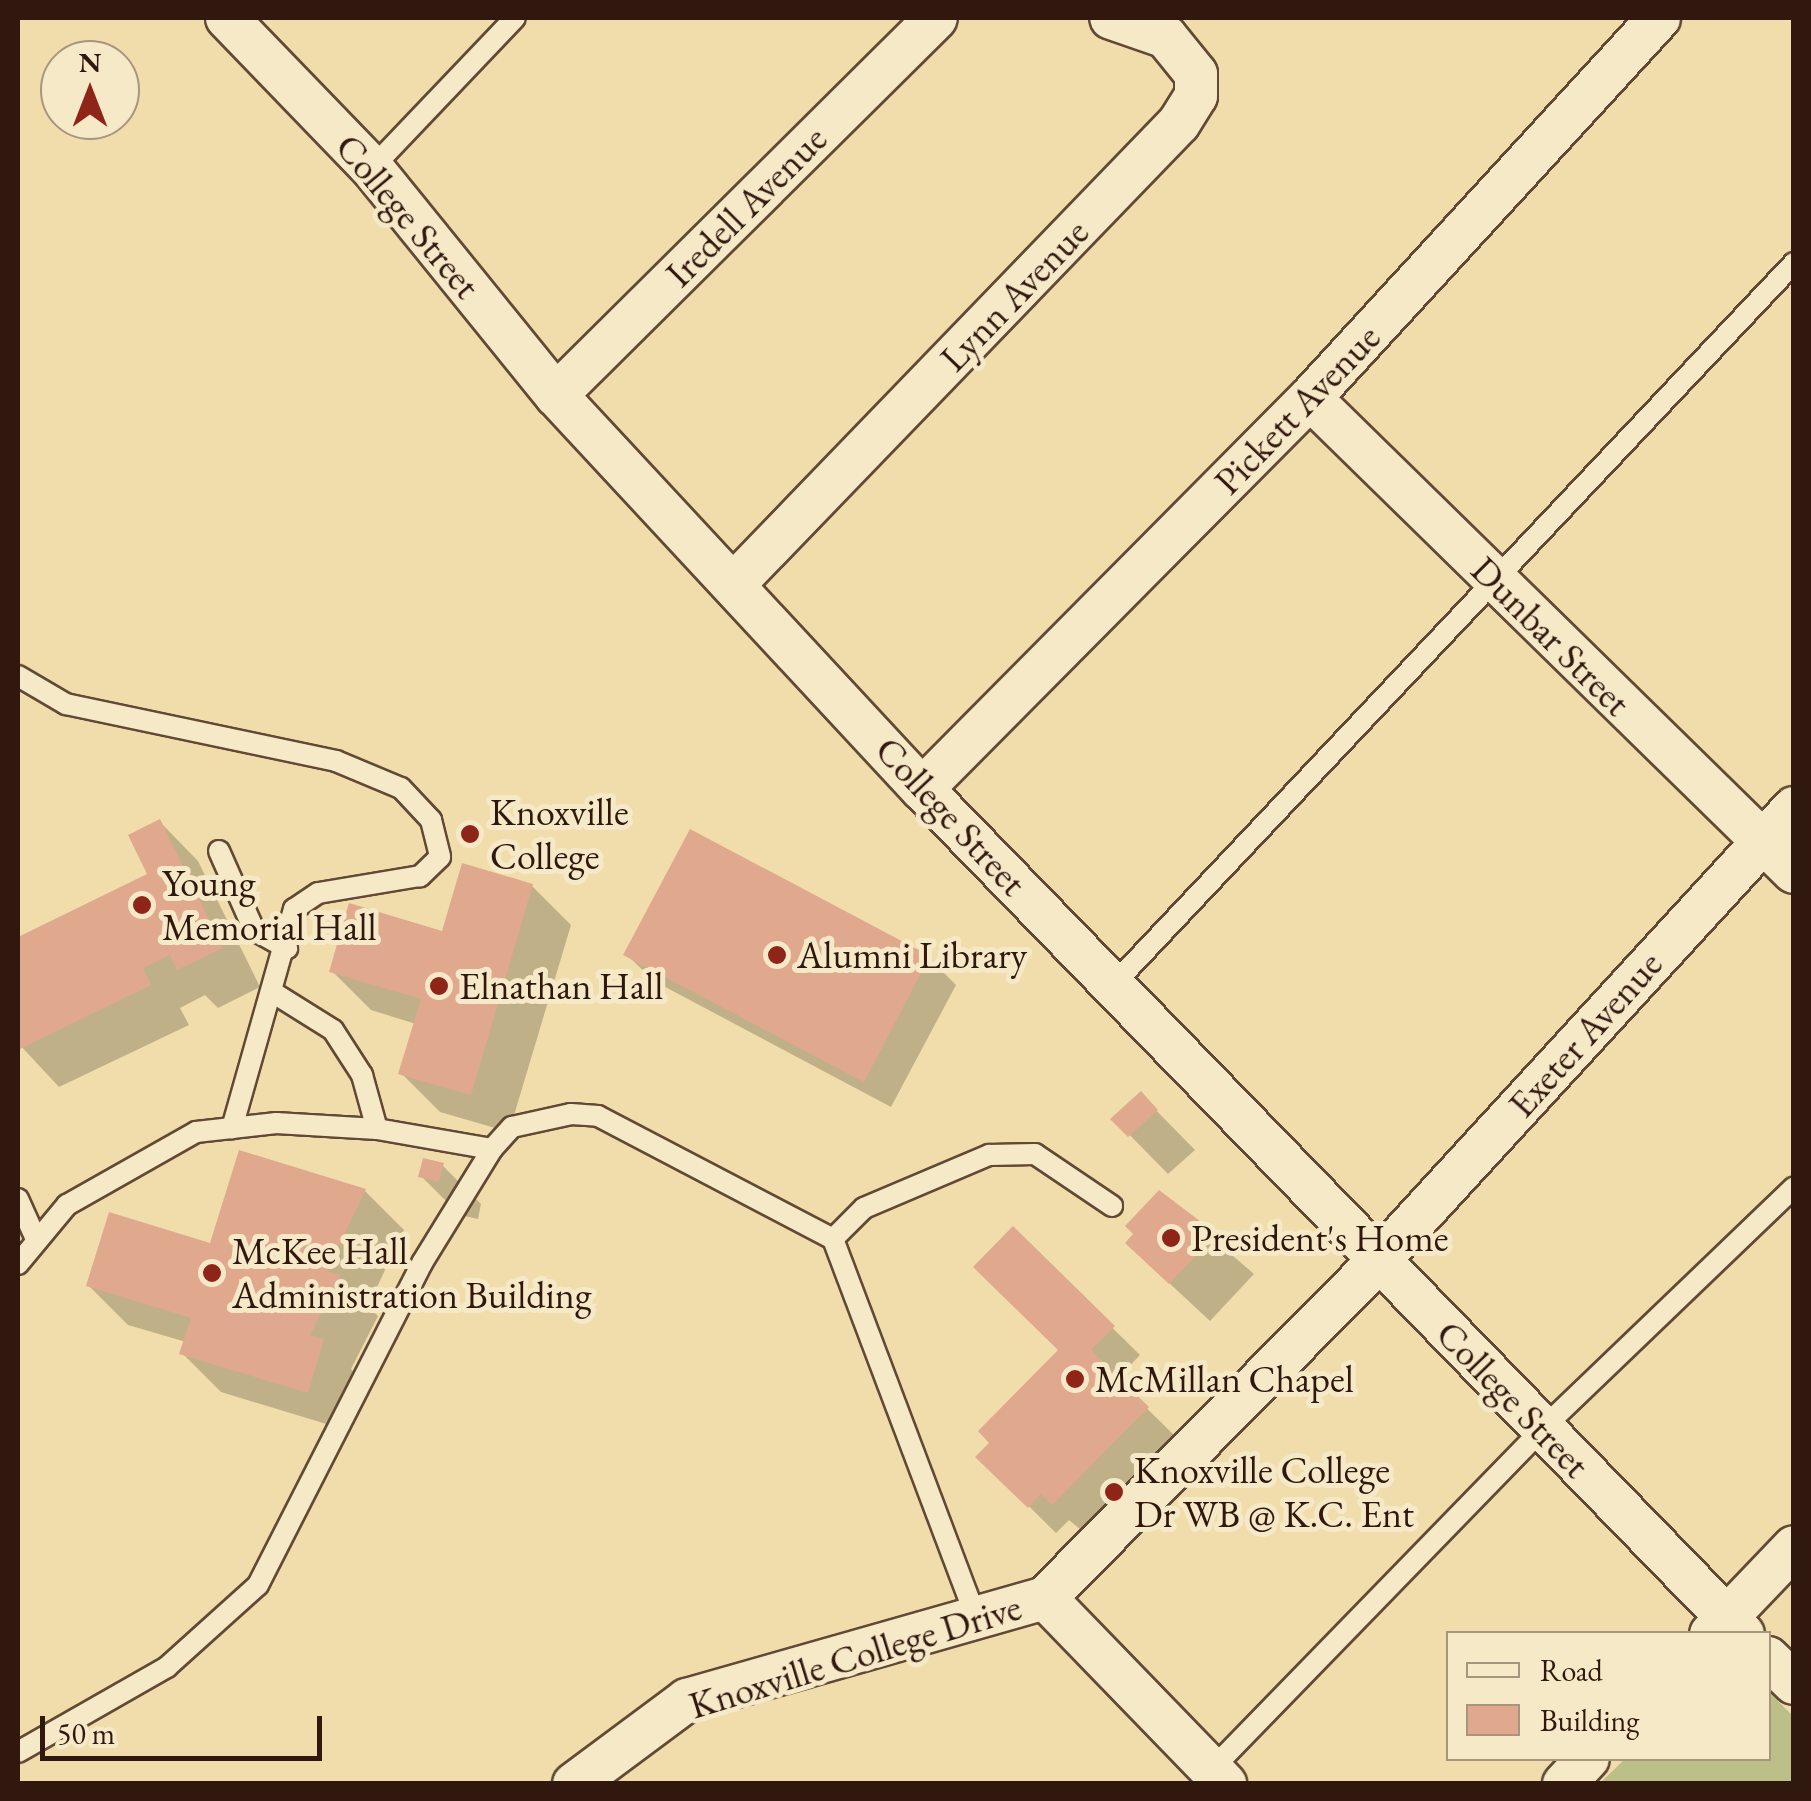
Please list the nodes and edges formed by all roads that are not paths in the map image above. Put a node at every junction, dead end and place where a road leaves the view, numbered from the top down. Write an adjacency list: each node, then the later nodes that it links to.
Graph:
1 (227, 18): 6 (street, College Street)
2 (515, 18): 6 (lane)
3 (936, 18): 8 (street, Iredell Avenue)
4 (1111, 18): 10 (street, Lynn Avenue)
5 (1659, 18): 9 (street, Pickett Avenue)
6 (372, 168): 8 (street, College Street)
7 (1794, 263): 11 (lane)
8 (556, 395): 10 (street, College Street)
9 (1310, 398): 11 (street, Dunbar Street); 13 (street, Pickett Avenue)
10 (737, 580): 13 (street, College Street)
11 (1494, 580): 15 (street, Dunbar Street); 19 (lane)
12 (18, 676): 18 (lane)
13 (922, 788): 19 (street, College Street)
14 (1794, 808): 15 (street, Exeter Avenue)
15 (1759, 842): 17 (street, Dunbar Street); 29 (street, Exeter Avenue)
16 (219, 851): 18 (lane)
17 (1794, 872)
18 (287, 948): 20 (lane)
19 (1112, 986): 29 (street, College Street)
20 (277, 995): 21 (lane); 22 (lane)
21 (232, 1128): 22 (lane); 27 (lane)
22 (377, 1129): 23 (lane)
23 (492, 1149): 28 (lane); 38 (lane)
24 (1794, 1187): 31 (lane)
25 (18, 1199): 27 (lane)
26 (1112, 1206): 28 (lane)
27 (36, 1239): 30 (lane)
28 (832, 1239): 34 (lane)
29 (1378, 1262): 31 (street, College Street); 33 (street, Knoxville College Drive)
30 (18, 1264)
31 (1542, 1429): 35 (street, College Street); 40 (lane)
32 (1794, 1547): 35 (street)
33 (1045, 1598): 34 (street, Knoxville College Drive); 40 (street)
34 (976, 1618): 41 (street, Knoxville College Drive)
35 (1727, 1628)
36 (1771, 1661): 37 (street)
37 (1794, 1683)
38 (18, 1752)
39 (1585, 1761): 42 (street)
40 (1211, 1779)
41 (574, 1784)
42 (1564, 1784)

